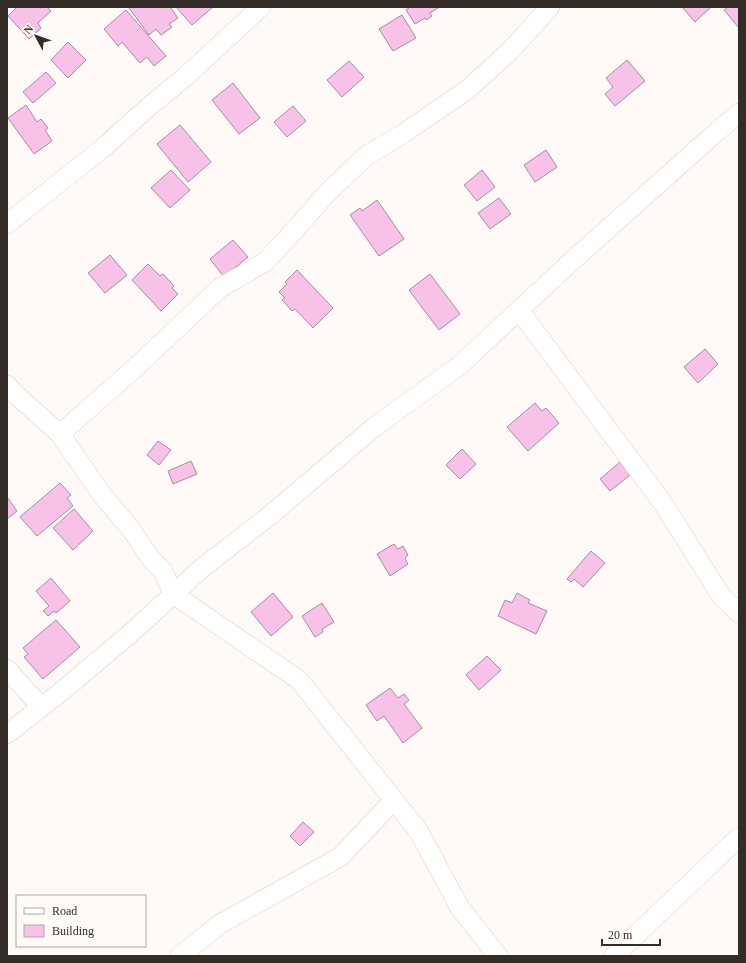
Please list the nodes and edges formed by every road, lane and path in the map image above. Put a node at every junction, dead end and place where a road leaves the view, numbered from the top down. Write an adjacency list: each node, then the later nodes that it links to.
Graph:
1 (261, 7): 4 (street)
2 (550, 7): 7 (street)
3 (739, 113): 5 (street)
4 (7, 224)
5 (520, 310): 8 (street); 9 (street)
6 (7, 385): 7 (street)
7 (60, 434): 8 (street)
8 (173, 594): 11 (street); 13 (street)
9 (739, 613)
10 (7, 669): 11 (street)
11 (41, 707): 12 (street)
12 (7, 734)
13 (394, 800): 15 (street); 16 (street)
14 (739, 837): 17 (street)
15 (180, 956)
16 (498, 956)
17 (614, 956)

